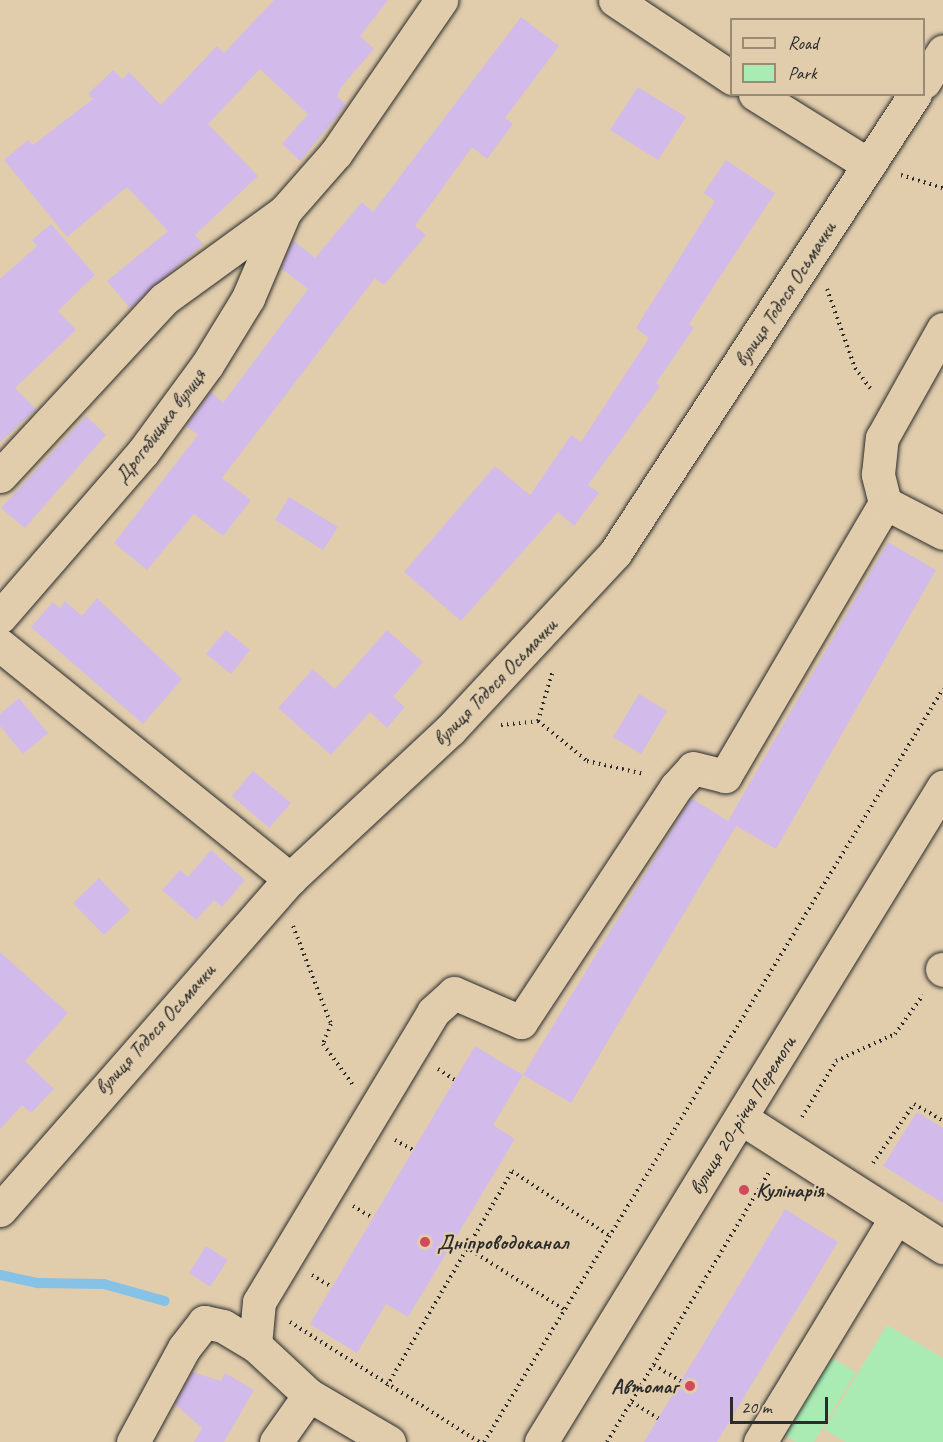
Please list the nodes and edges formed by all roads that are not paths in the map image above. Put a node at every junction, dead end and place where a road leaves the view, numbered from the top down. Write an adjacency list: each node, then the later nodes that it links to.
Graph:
1 (441, 0): 9 (street, Дрогобицька вулиця)
2 (617, 1): 4 (street)
3 (943, 52): 5 (street)
4 (730, 77)
5 (925, 80)
6 (758, 96): 8 (street)
7 (914, 96): 8 (street, вулиця Тодося Осьмачки)
8 (869, 165): 17 (street, вулиця Тодося Осьмачки)
9 (285, 211): 11 (street, Дрогобицька вулиця); 14 (street, Дрогобицька вулиця)
10 (943, 329): 12 (street)
11 (0, 476)
12 (885, 503): 13 (street); 22 (street)
13 (943, 533)
14 (0, 617)
15 (0, 645): 17 (street)
16 (943, 787): 18 (street, вулиця 20-річчя Перемоги)
17 (286, 883): 19 (street, вулиця Тодося Осьмачки)
18 (741, 1118): 20 (street); 27 (street, вулиця 20-річчя Перемоги)
19 (0, 1210)
20 (896, 1217): 21 (street); 28 (street)
21 (943, 1247)
22 (255, 1345): 23 (street); 24 (street)
23 (309, 1395): 25 (street); 26 (street)
24 (133, 1442)
25 (276, 1442)
26 (389, 1442)
27 (541, 1442)
28 (760, 1442)

